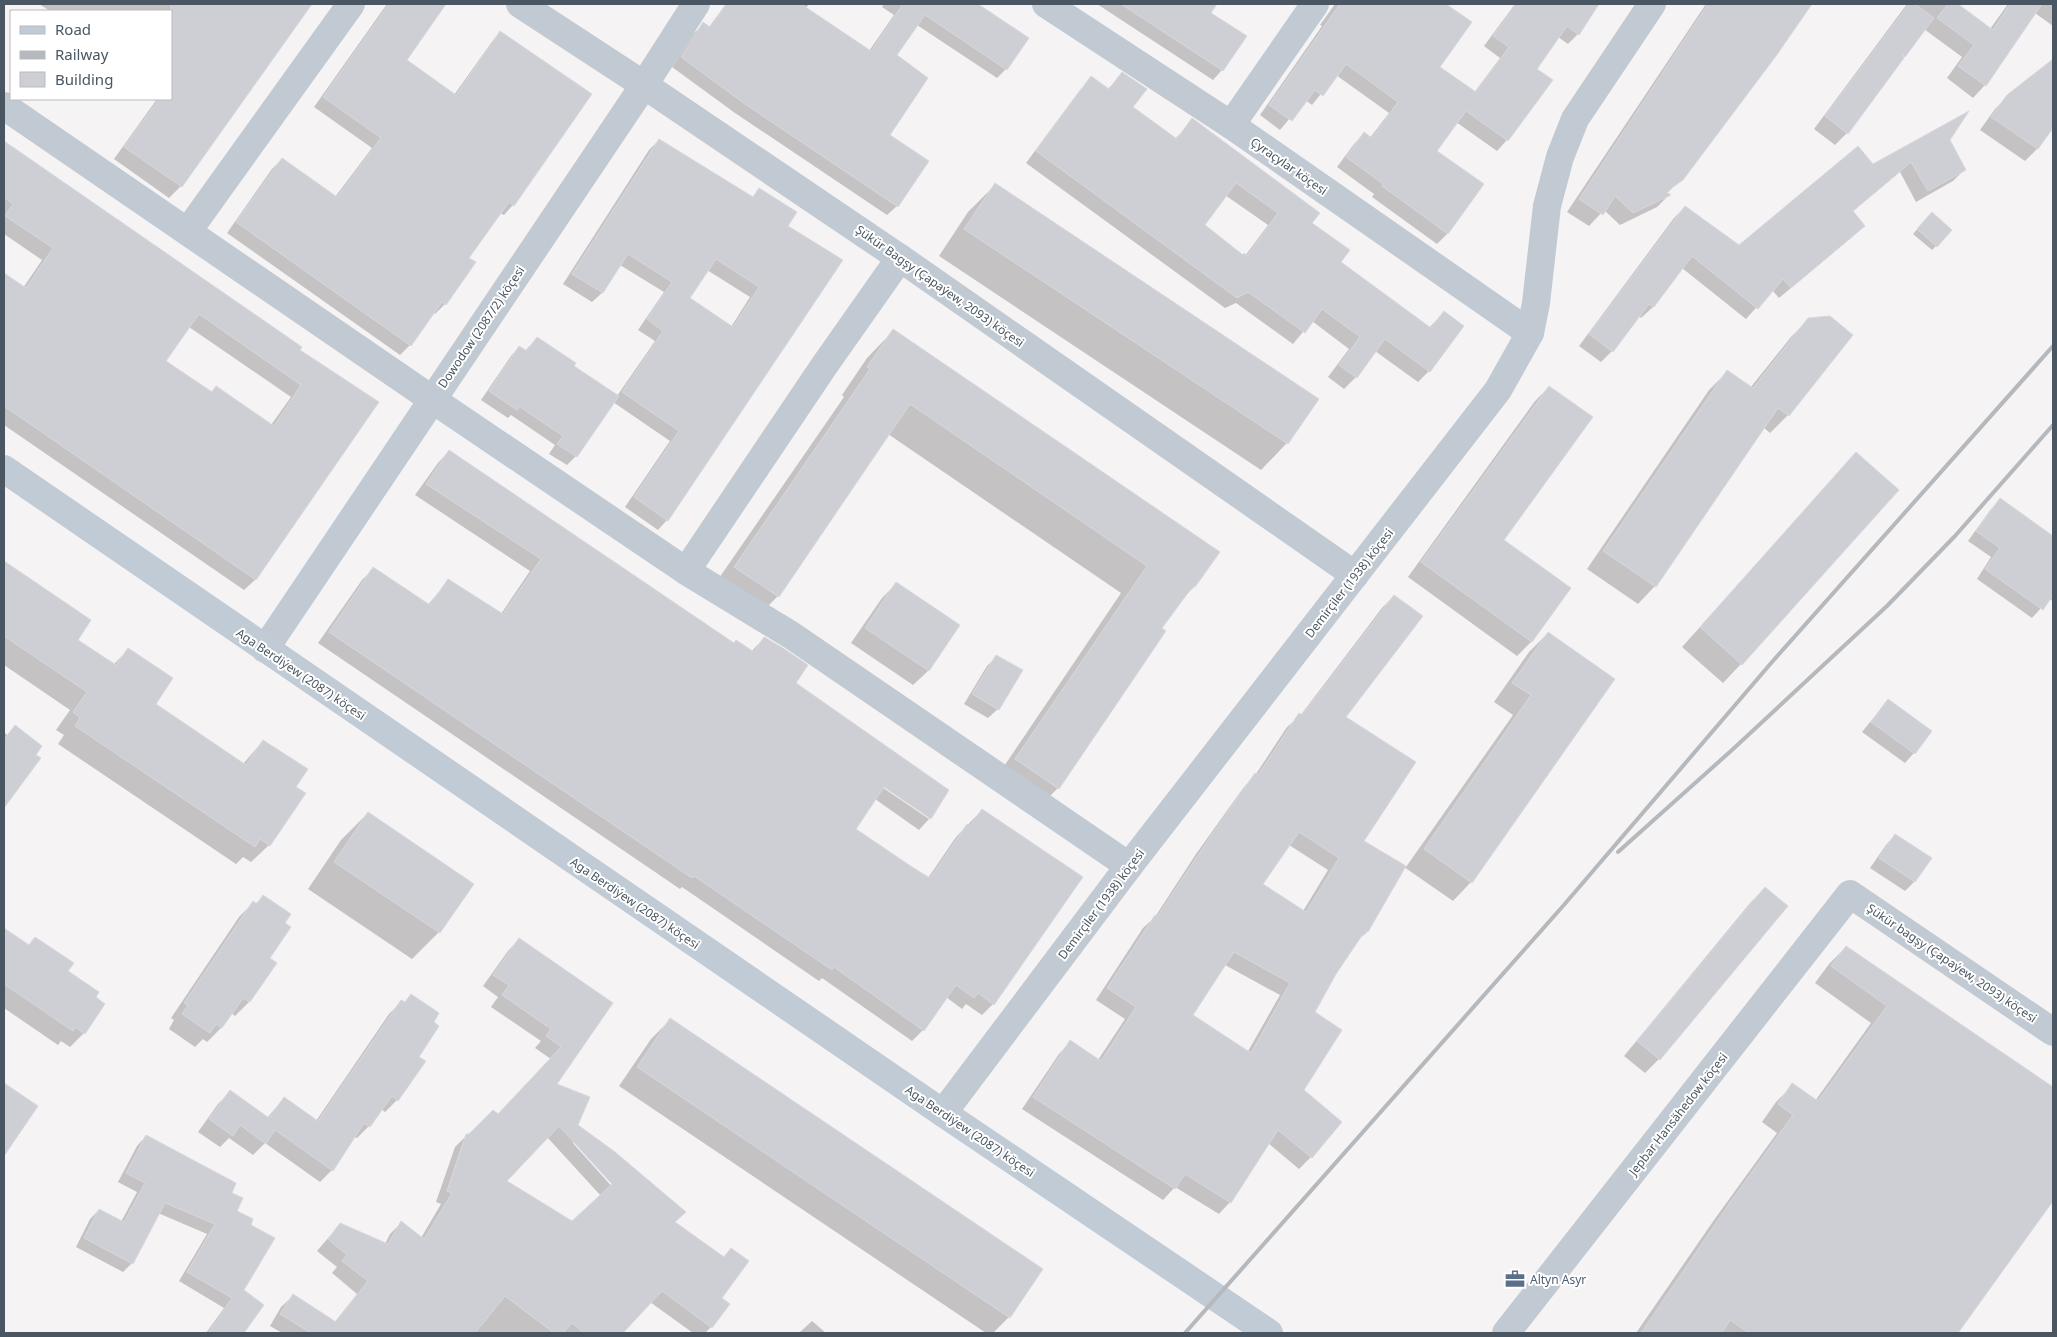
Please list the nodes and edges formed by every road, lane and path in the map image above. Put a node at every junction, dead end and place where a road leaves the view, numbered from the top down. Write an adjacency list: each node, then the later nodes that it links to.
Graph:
1 (351, 4): 10 (street)
2 (520, 4): 7 (street, Şükür Bagşy (Çapaýew, 2093) köçesi)
3 (696, 4): 7 (street, Dowodow (2087/2) köçesi)
4 (1046, 4): 9 (street, Çyraçylar köçesi)
5 (1315, 4): 9 (street)
6 (1652, 4): 12 (street, Demirçiler (1938) köçesi)
7 (644, 84): 11 (street, Şükür Bagşy (Çapaýew, 2093) köçesi); 13 (street, Dowodow (2087/2) köçesi)
8 (4, 106): 10 (street)
9 (1231, 125): 12 (street, Çyraçylar köçesi)
10 (188, 230): 13 (street)
11 (900, 258): 15 (street); 16 (street, Şükür Bagşy (Çapaýew, 2093) köçesi)
12 (1530, 333): 16 (street, Demirçiler (1938) köçesi)
13 (433, 400): 15 (street); 17 (street, Dowodow (2087/2) köçesi)
14 (4, 469): 17 (street, Aga Berdiýew (2087) köçesi)
15 (686, 571): 18 (street)
16 (1355, 575): 18 (street, Demirçiler (1938) köçesi)
17 (265, 649): 21 (street, Aga Berdiýew (2087) köçesi)
18 (1129, 866): 21 (street, Demirçiler (1938) köçesi)
19 (1850, 894): 20 (street, Şükür bagşy (Çapaýew, 2093) köçesi); 23 (street, Jepbar Hansähedow köçesi)
20 (2053, 1032)
21 (943, 1113): 22 (street, Aga Berdiýew (2087) köçesi)
22 (1269, 1333)
23 (1506, 1333)

